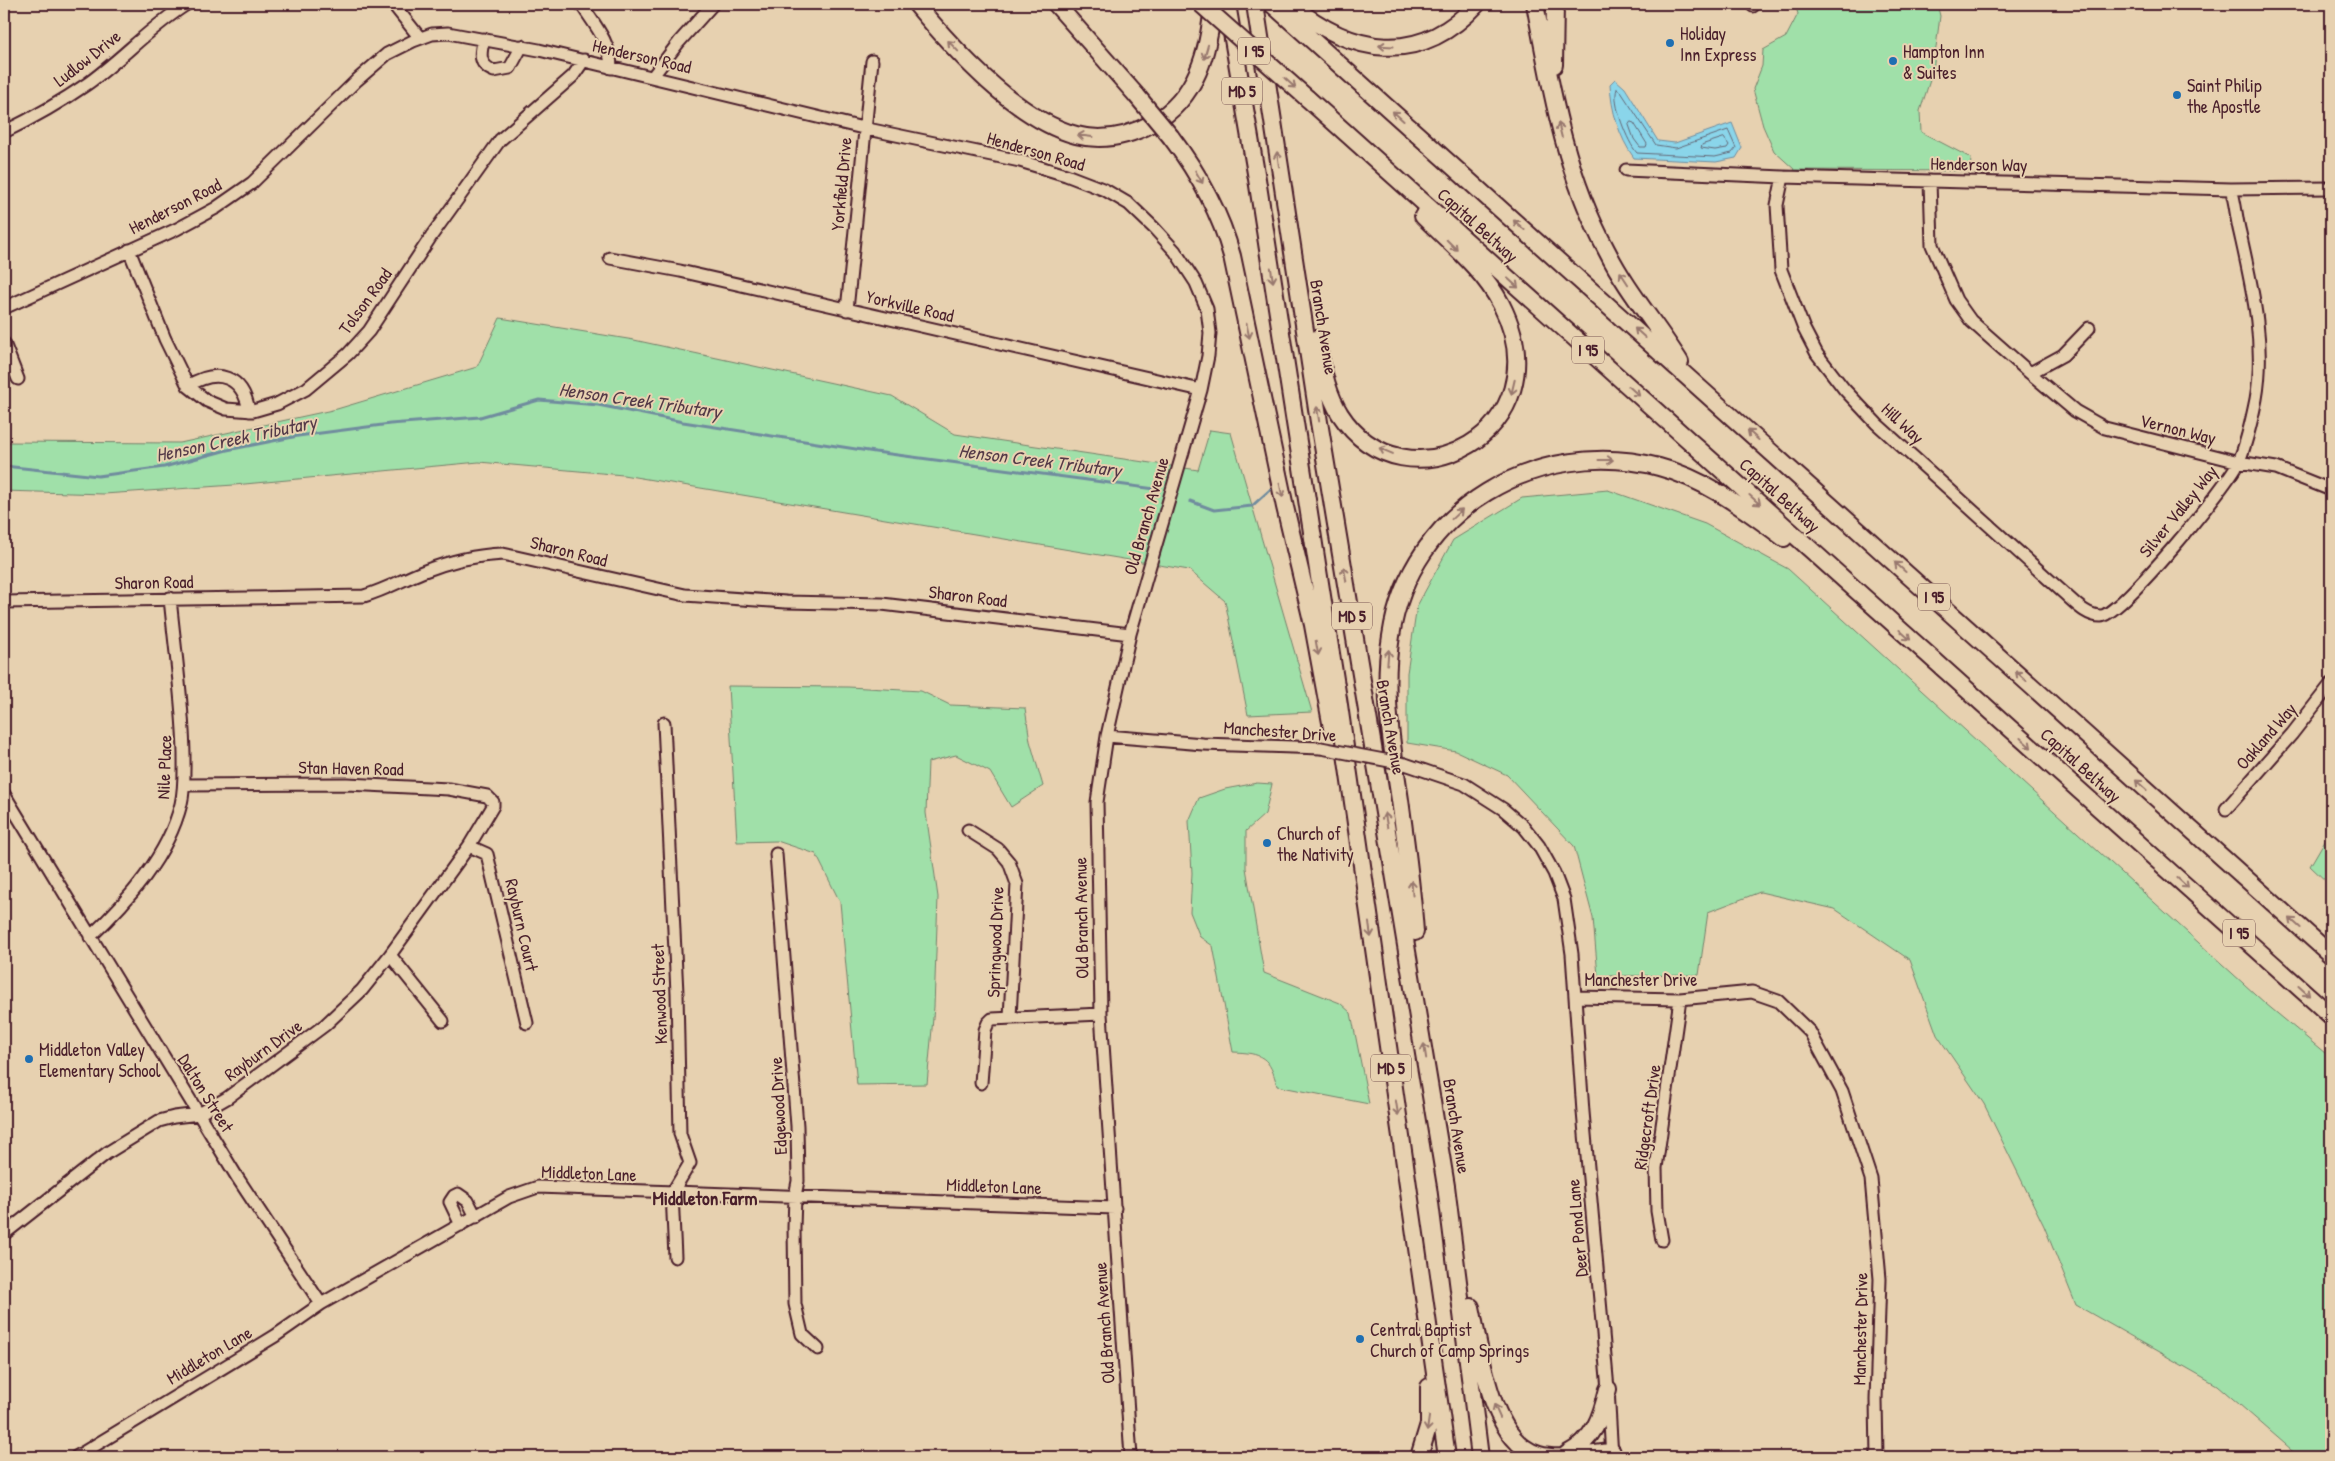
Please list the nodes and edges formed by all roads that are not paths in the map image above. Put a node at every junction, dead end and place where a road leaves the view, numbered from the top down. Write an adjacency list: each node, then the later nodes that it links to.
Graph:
1 (186, 4): 31 (street, Ludlow Drive)
2 (393, 4): 19 (street)
3 (581, 4): 24 (street)
4 (713, 4): 25 (street)
5 (916, 4): 9 (highway, one-way to 5)
6 (1056, 4): 26 (highway)
7 (1072, 4): 26 (highway)
8 (1201, 4): 27 (highway, Capital Beltway / I 95, one-way to 27, bridge)
9 (1213, 4)
10 (1227, 4): 34 (highway, MD 5)
11 (1237, 4): 34 (highway)
12 (1255, 4): 28 (highway, Branch Avenue / MD 5)
13 (1263, 4): 28 (highway)
14 (1272, 4): 46 (highway, Capital Beltway / I 95, one-way to 14)
15 (1535, 4): 29 (highway)
16 (1555, 4): 29 (highway)
17 (1292, 5): 18 (highway, one-way to 17)
18 (1472, 8)
19 (420, 38): 20 (street, Henderson Road); 39 (street, Henderson Road)
20 (484, 39): 21 (street, Henderson Road); 21 (street)
21 (522, 46): 22 (street, Henderson Road)
22 (584, 60): 24 (street, Henderson Road); 50 (street, Tolson Road)
23 (872, 61): 30 (street, Yorkfield Drive)
24 (611, 68): 25 (street, Henderson Road)
25 (653, 76): 30 (street, Henderson Road)
26 (1137, 96): 69 (highway, one-way to 69, bridge)
27 (1307, 98): 38 (highway, one-way to 38); 55 (highway, Capital Beltway / I 95, one-way to 55)
28 (1270, 100): 38 (highway, Branch Avenue / MD 5, one-way to 28)
29 (1553, 102): 46 (highway, one-way to 29)
30 (863, 128): 42 (street, Yorkfield Drive); 49 (street, Henderson Road)
31 (4, 132)
32 (1626, 170): 33 (street, Henderson Way)
33 (1783, 177): 35 (street, Henderson Way); 56 (street, Hill Way)
34 (1257, 179): 69 (highway, MD 5, one-way to 69)
35 (1930, 181): 37 (street, Henderson Way); 45 (street, Vernon Way)
36 (2331, 188): 37 (street, Henderson Way)
37 (2231, 189): 51 (street, Silver Valley Way)
38 (1285, 208): 80 (highway, Branch Avenue / MD 5, one-way to 38)
39 (129, 250): 41 (street, Henderson Road); 48 (street, Tolson Road)
40 (610, 258): 42 (street, Yorkville Road)
41 (4, 308)
42 (847, 310): 49 (street, Yorkville Road)
43 (2089, 328): 45 (street)
44 (4, 344): 47 (street)
45 (2030, 373): 51 (street, Vernon Way)
46 (1690, 377): 72 (highway, Capital Beltway / I 95, one-way to 46)
47 (18, 379)
48 (188, 386): 50 (street, Tolson Road); 50 (street)
49 (1201, 390): 57 (street, Old Branch Avenue)
50 (249, 411)
51 (2239, 462): 52 (street, Vernon Way); 56 (street, Silver Valley Way)
52 (2331, 490)
53 (170, 598): 54 (street, Sharon Road); 57 (street, Sharon Road); 61 (street, Nile Place)
54 (5, 599)
55 (1869, 602): 76 (highway, Capital Beltway / I 95, one-way to 76); 80 (highway, one-way to 55)
56 (2117, 608)
57 (1130, 634): 60 (street, Old Branch Avenue)
58 (2331, 684): 64 (street, Oakland Way)
59 (664, 723): 84 (street, Kenwood Street)
60 (1107, 736): 73 (street, Manchester Drive, bridge); 75 (street, Old Branch Avenue)
61 (184, 785): 65 (street, Stan Haven Road); 70 (street, Nile Place)
62 (4, 794): 63 (street, Dalton Street)
63 (7, 806): 70 (street, Dalton Street)
64 (2226, 809)
65 (485, 822): 67 (street, Rayburn Drive)
66 (968, 830): 77 (street, Springwood Drive)
67 (469, 846): 71 (street, Rayburn Drive); 79 (street, Rayburn Court)
68 (776, 854): 85 (street, Edgewood Drive)
69 (1361, 865): 92 (highway, MD 5, one-way to 92)
70 (90, 938): 82 (street, Dalton Street)
71 (390, 955): 78 (street); 82 (street, Rayburn Drive)
72 (2331, 955)
73 (1576, 997): 74 (street, Manchester Drive); 95 (street, Deer Pond Lane)
74 (1680, 999): 90 (street, Ridgecroft Drive); 103 (street, Manchester Drive)
75 (1101, 1014): 77 (street); 86 (street, Old Branch Avenue)
76 (2331, 1016)
77 (1010, 1017): 81 (street)
78 (443, 1021)
79 (527, 1023)
80 (1421, 1024): 83 (highway, Branch Avenue / MD 5, one-way to 80)
81 (981, 1083)
82 (198, 1114): 89 (street, Rayburn Drive); 93 (street, Dalton Street)
83 (1446, 1186): 97 (highway, one-way to 83); 102 (highway, Branch Avenue / MD 5)
84 (672, 1193): 85 (street, Middleton Lane); 87 (street, Middleton Lane); 91 (street)
85 (795, 1196): 86 (street, Middleton Lane); 94 (street, Edgewood Drive)
86 (1115, 1208): 99 (street, Old Branch Avenue)
87 (476, 1217): 88 (street, Middleton Lane); 88 (street)
88 (461, 1225): 93 (street, Middleton Lane)
89 (4, 1234)
90 (1662, 1240)
91 (675, 1257)
92 (1420, 1271): 100 (highway, one-way to 100); 101 (highway, MD 5)
93 (321, 1304): 98 (street, Middleton Lane)
94 (818, 1349)
95 (1608, 1389): 96 (street, Deer Pond Lane); 97 (highway)
96 (1612, 1455): 97 (highway)
97 (1563, 1456)
98 (76, 1457)
99 (1131, 1457)
100 (1419, 1457)
101 (1447, 1457)
102 (1480, 1457)
103 (1878, 1457)

